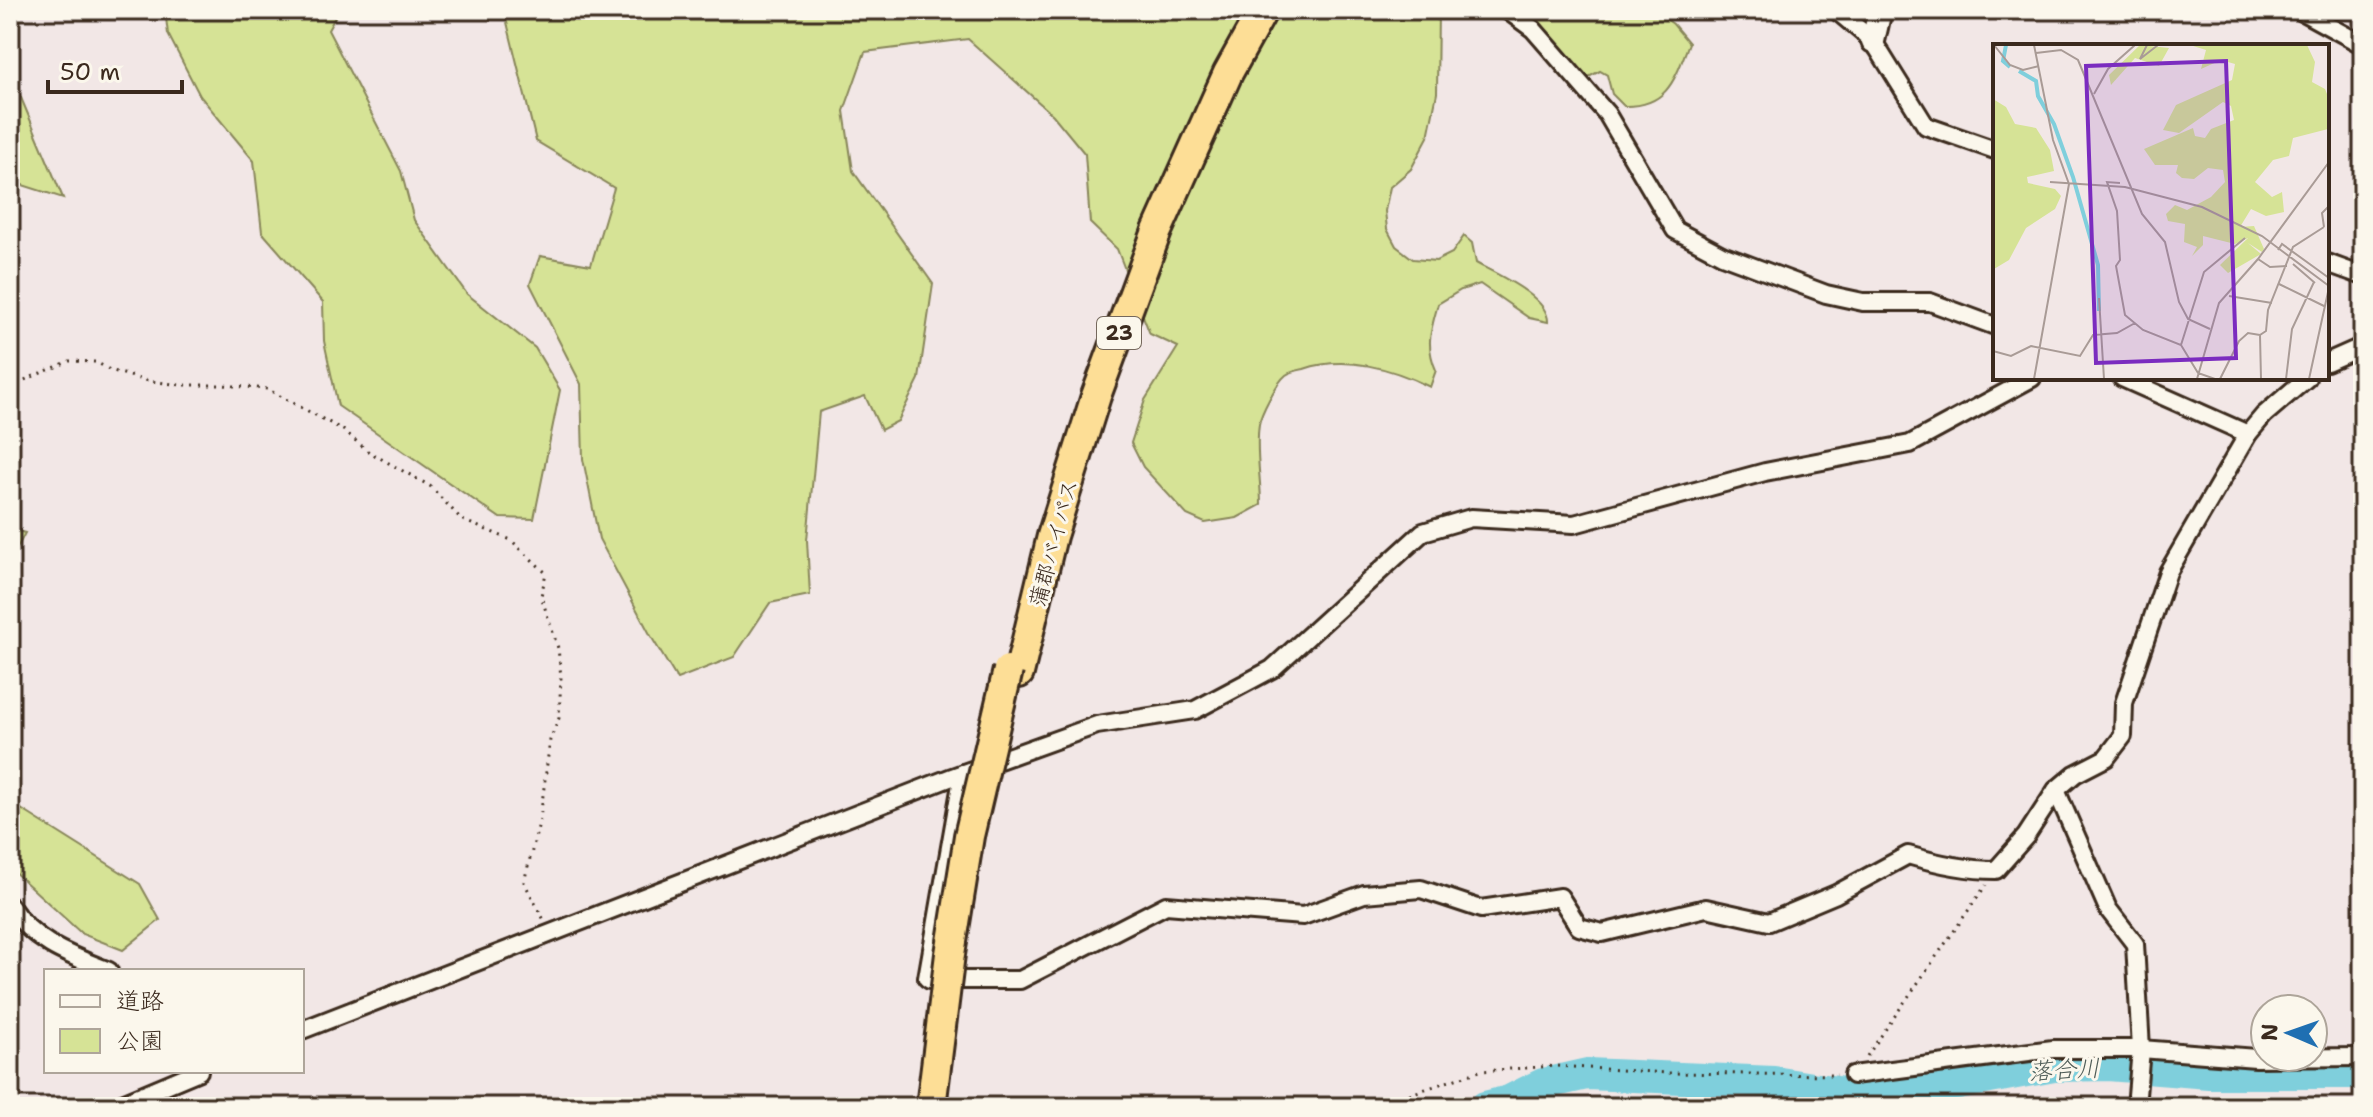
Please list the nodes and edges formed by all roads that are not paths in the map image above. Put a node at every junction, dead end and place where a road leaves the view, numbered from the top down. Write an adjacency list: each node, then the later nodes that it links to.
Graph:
1 (1247, 10): 19 (highway, 蒲郡バイパス / 23)
2 (1263, 10): 19 (highway, 蒲郡バイパス / 23)
3 (1507, 10): 12 (street)
4 (1836, 10): 7 (street)
5 (1880, 10): 7 (street)
6 (2299, 10): 8 (street)
7 (1873, 41): 9 (street)
8 (2363, 45)
9 (1993, 149)
10 (2329, 264): 11 (street)
11 (2363, 276)
12 (1993, 325)
13 (2363, 346): 14 (street)
14 (2329, 361)
15 (2028, 380): 20 (street)
16 (2126, 380): 18 (street)
17 (2305, 380): 18 (street)
18 (2248, 434): 21 (street)
19 (1014, 671): 30 (highway, 蒲郡バイパス / 23, bridge); 31 (highway, 蒲郡バイパス / 23)
20 (963, 773): 21 (street); 24 (street)
21 (2056, 790): 25 (street)
22 (10, 906): 23 (street)
23 (104, 969)
24 (304, 1029)
25 (2140, 1052): 26 (street); 28 (street); 32 (street)
26 (2363, 1057)
27 (194, 1073): 29 (street)
28 (1853, 1075)
29 (113, 1107)
30 (931, 1107)
31 (943, 1107)
32 (2136, 1107)

